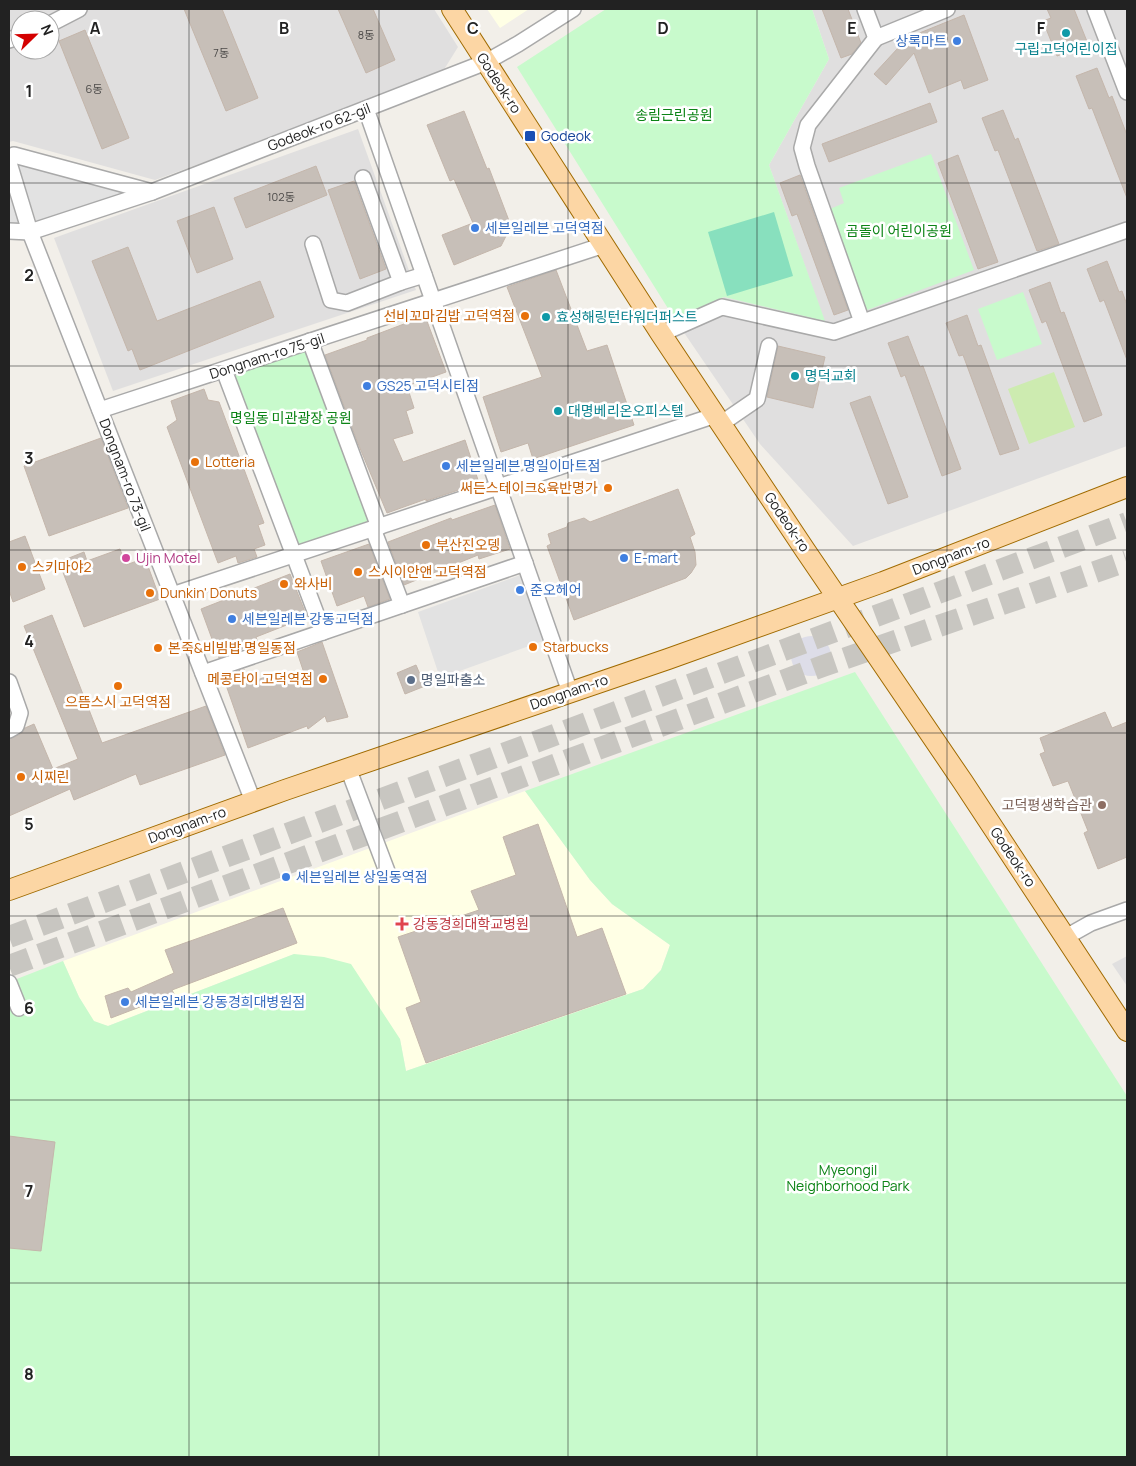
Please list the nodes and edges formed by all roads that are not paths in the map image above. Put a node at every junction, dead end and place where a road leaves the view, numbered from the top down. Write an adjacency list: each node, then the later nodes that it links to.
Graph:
1 (79, 9): 7 (street)
2 (452, 9): 9 (main road, Godeok-ro)
3 (573, 9): 9 (street, Godeok-ro 62-gil)
4 (865, 9): 8 (street)
5 (947, 9): 8 (street)
6 (1095, 9): 10 (street)
7 (60, 19)
8 (876, 38): 24 (street)
9 (486, 62): 11 (street, Godeok-ro 62-gil); 20 (main road, Godeok-ro)
10 (1127, 92)
11 (366, 109): 15 (street, Godeok-ro 62-gil); 21 (street)
12 (9, 158): 15 (street)
13 (9, 164): 18 (street, Dongnam-ro 73-gil)
14 (363, 178): 22 (street)
15 (152, 192): 18 (street, Godeok-ro 62-gil)
16 (1127, 230): 24 (street)
17 (9, 231): 18 (street, Godeok-ro 62-gil)
18 (30, 232): 29 (street, Dongnam-ro 73-gil)
19 (313, 244): 22 (street)
20 (604, 245): 23 (street, Dongnam-ro 75-gil); 25 (main road, Godeok-ro)
21 (424, 275): 22 (street); 23 (street)
22 (401, 282)
23 (434, 301): 26 (street, Dongnam-ro 75-gil); 31 (street)
24 (862, 322): 25 (street)
25 (662, 334): 30 (main road, Godeok-ro)
26 (310, 341): 28 (street, Dongnam-ro 75-gil); 33 (street)
27 (769, 346): 30 (street)
28 (224, 370): 29 (street, Dongnam-ro 75-gil); 34 (street)
29 (100, 410): 36 (street, Dongnam-ro 73-gil)
30 (719, 419): 31 (street); 37 (main road, Godeok-ro)
31 (499, 487): 33 (street); 35 (street)
32 (1127, 487): 37 (main road, Dongnam-ro)
33 (376, 528): 34 (street); 38 (street)
34 (294, 554): 36 (street); 39 (street)
35 (526, 563): 38 (street); 42 (street)
36 (172, 595): 40 (street, Dongnam-ro 73-gil)
37 (838, 598): 42 (main road, Dongnam-ro); 49 (main road, Godeok-ro)
38 (402, 605): 39 (street)
39 (324, 632): 40 (street)
40 (203, 673): 45 (street, Dongnam-ro 73-gil)
41 (9, 682): 43 (street)
42 (570, 692): 44 (main road, Dongnam-ro)
43 (9, 730)
44 (348, 768): 45 (main road, Dongnam-ro); 46 (street)
45 (253, 801): 47 (main road, Dongnam-ro)
46 (388, 874)
47 (9, 890)
48 (1127, 910): 49 (street)
49 (1066, 937): 52 (main road, Godeok-ro)
50 (9, 983): 51 (street)
51 (19, 1008)
52 (1127, 1031)

